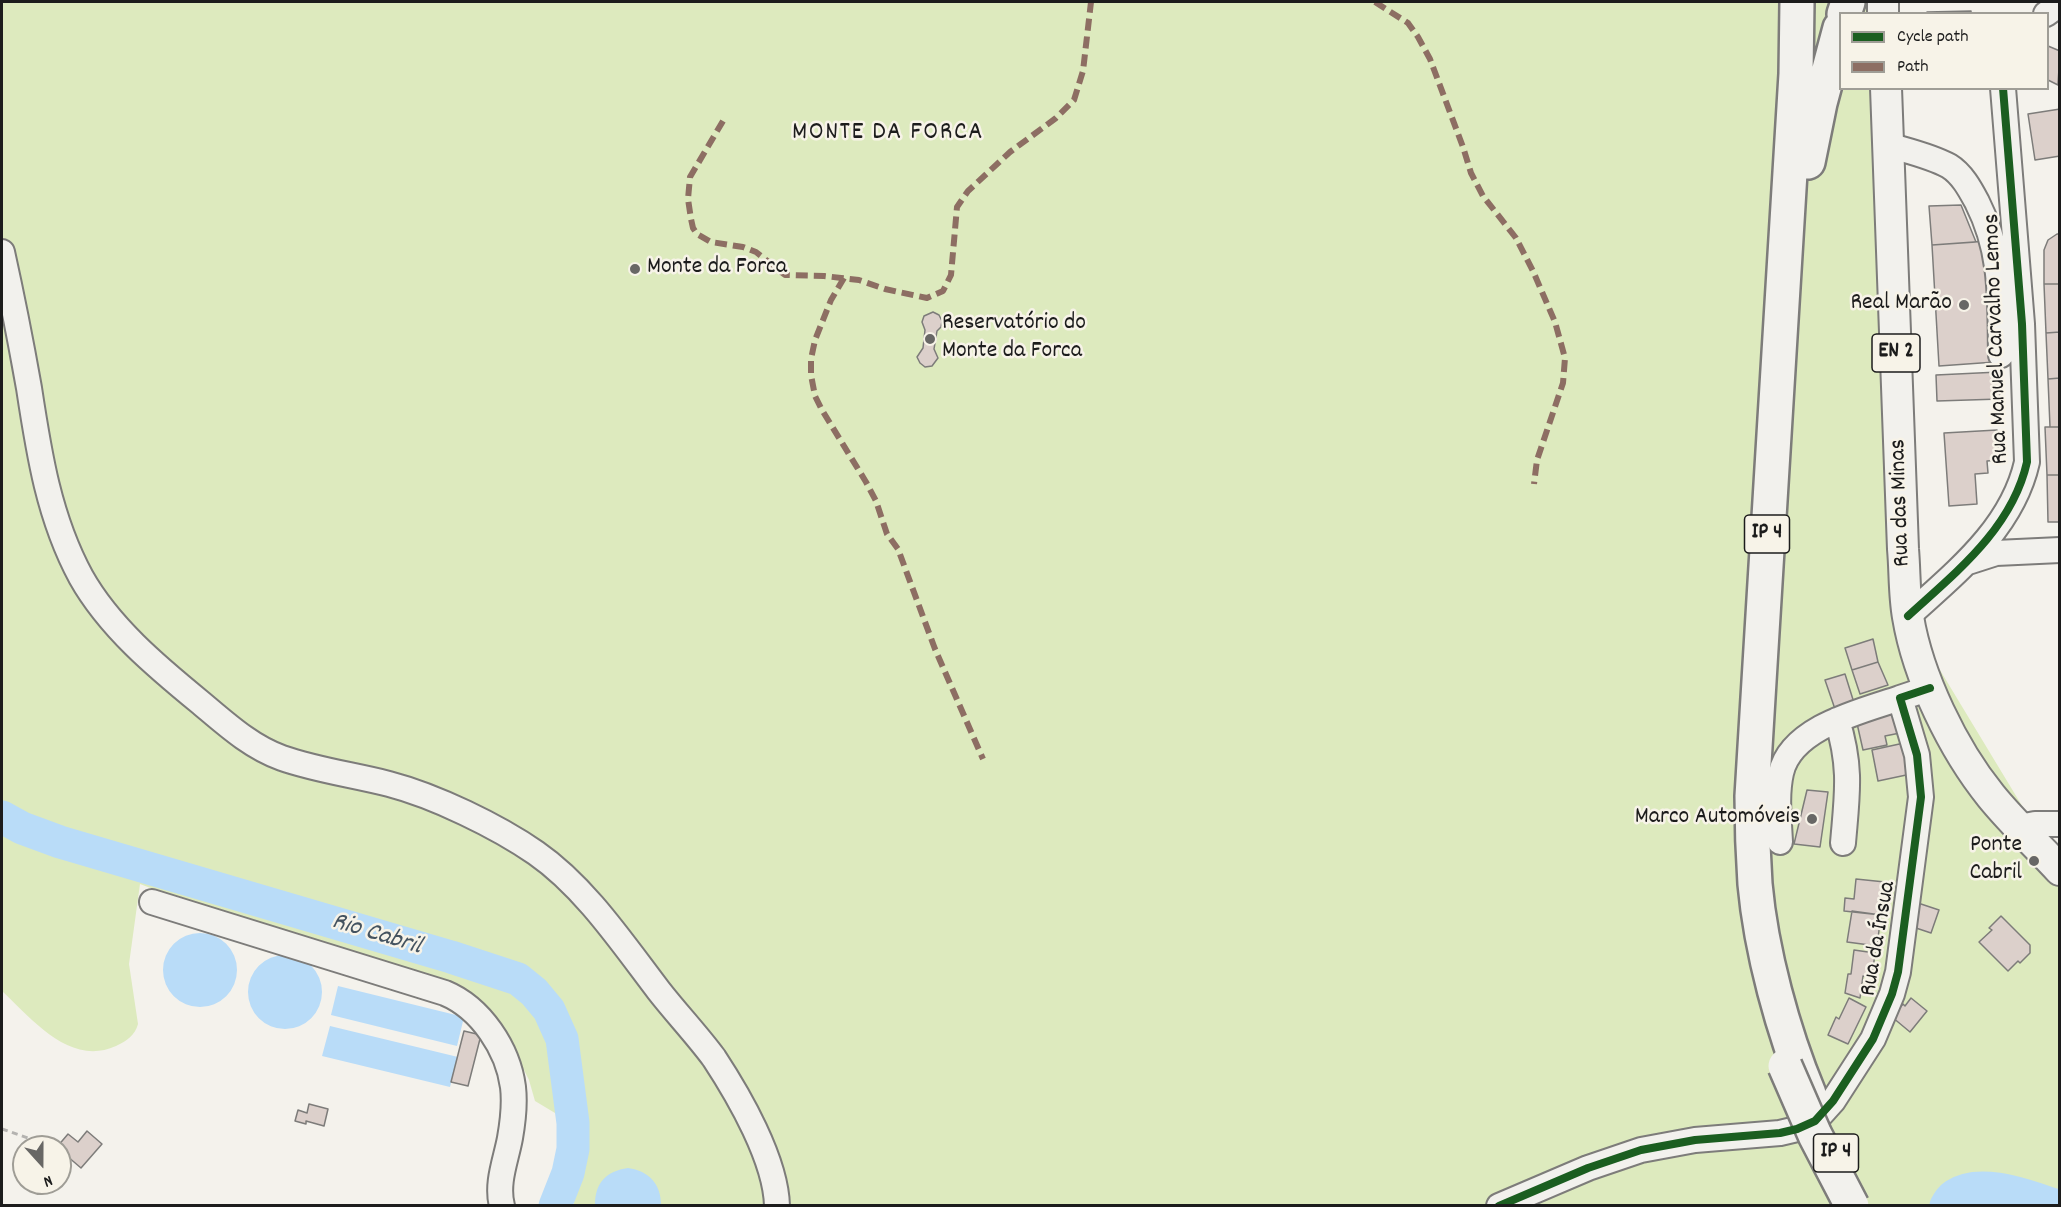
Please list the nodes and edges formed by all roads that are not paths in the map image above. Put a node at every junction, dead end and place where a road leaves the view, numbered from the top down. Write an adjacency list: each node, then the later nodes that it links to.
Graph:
1 (1783, 2): 22 (highway, IP 4)
2 (1797, 2): 9 (highway, IP 4)
3 (1839, 32): 9 (highway)
4 (1886, 90): 6 (main road, Rua das Minas / EN 2)
5 (2003, 90): 11 (street, Rua Manuel Carvalho Lemos)
6 (1888, 146): 8 (street); 12 (main road, Rua das Minas / EN 2)
7 (2, 252): 24 (street)
8 (2001, 355)
9 (1772, 447): 22 (highway, IP 4)
10 (2060, 550): 11 (street, Rua Manuel Carvalho Lemos)
11 (1966, 563): 12 (street, Rua Manuel Carvalho Lemos)
12 (1908, 616): 13 (main road, Rua das Minas / EN 2)
13 (1930, 688): 14 (street); 17 (main road, Rua das Minas / EN 2)
14 (1900, 698): 15 (street); 25 (street, Rua da Ínsua)
15 (1837, 720): 18 (street); 19 (street)
16 (2060, 824): 17 (street)
17 (2020, 827): 20 (main road, Rua das Minas / EN 2)
18 (1780, 842)
19 (1843, 843)
20 (2060, 870)
21 (152, 902): 23 (street)
22 (1790, 1064): 26 (highway, IP 4, bridge); 27 (highway, IP 4)
23 (502, 1206)
24 (777, 1206)
25 (1499, 1206)
26 (1852, 1206)
27 (1865, 1206)

